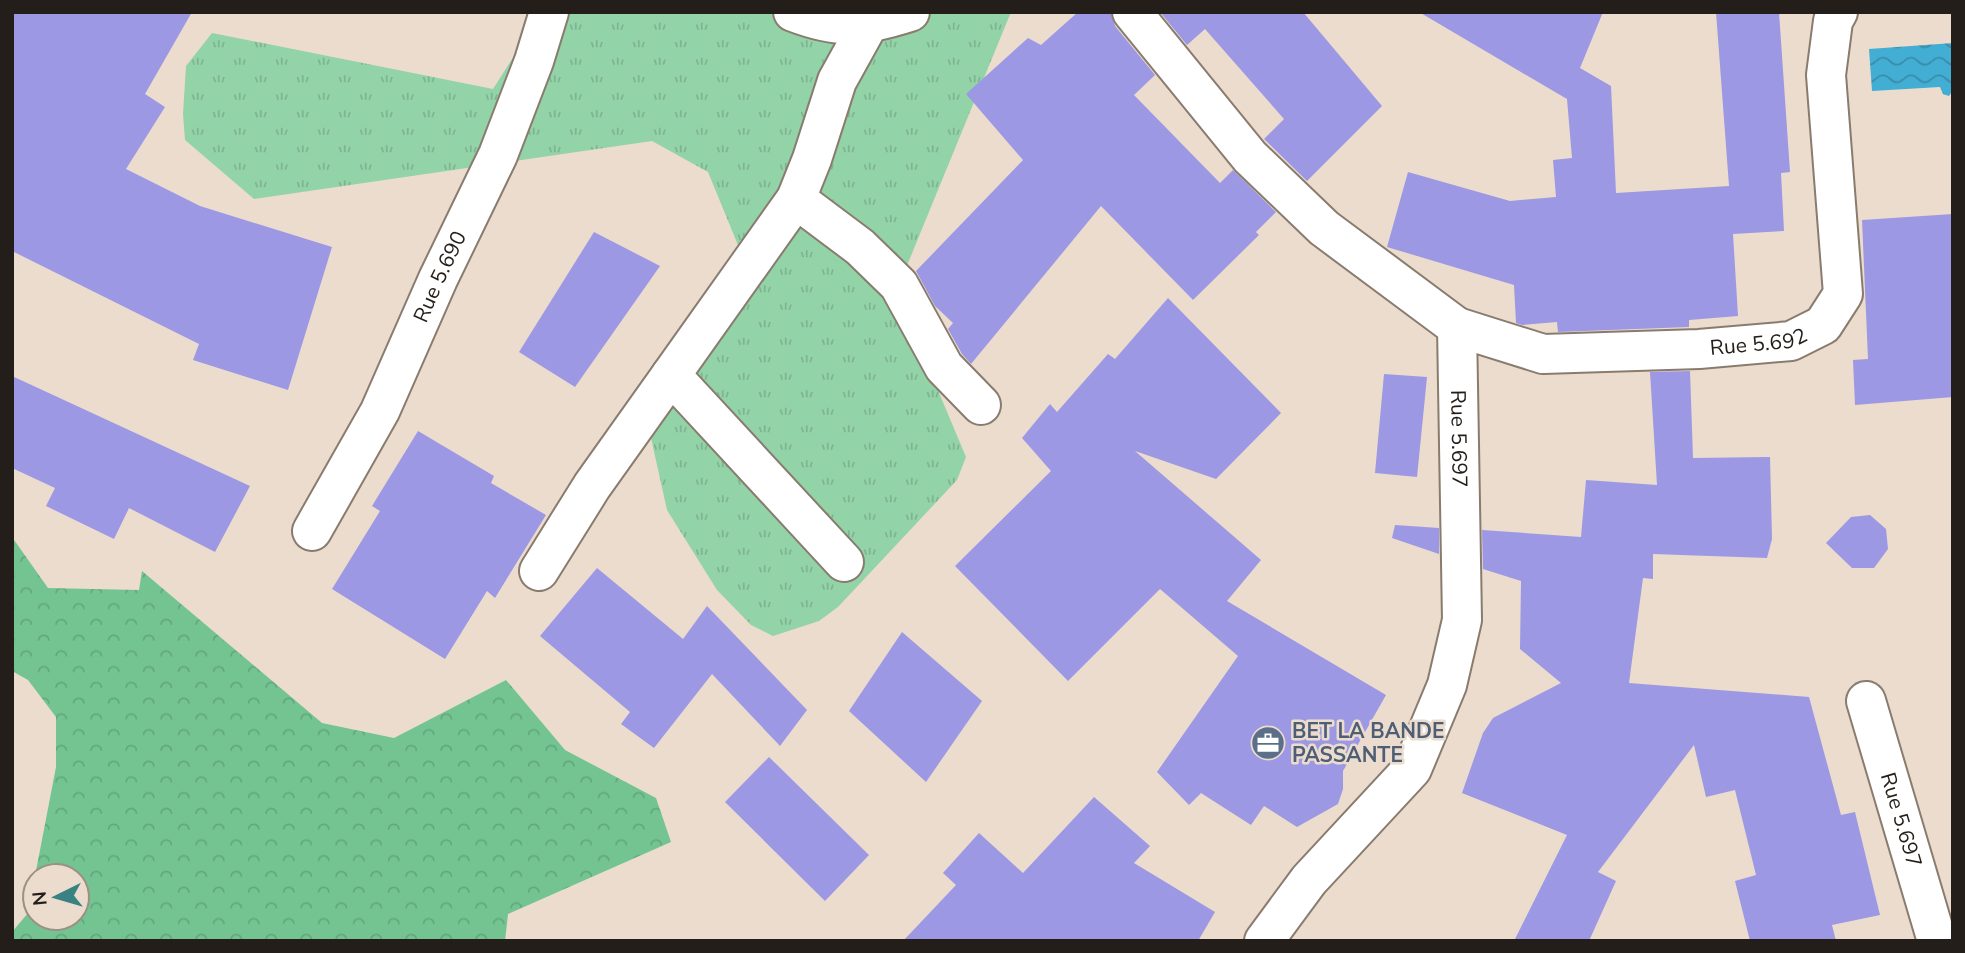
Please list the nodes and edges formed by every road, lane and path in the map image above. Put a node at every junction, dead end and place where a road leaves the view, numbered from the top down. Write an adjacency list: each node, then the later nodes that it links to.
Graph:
1 (549, 12): 11 (street, Rue 5.690)
2 (793, 12): 6 (street)
3 (910, 12): 6 (street)
4 (1132, 12): 8 (street)
5 (1838, 12): 8 (street, Rue 5.692)
6 (868, 24): 7 (street)
7 (796, 199): 9 (street); 10 (street)
8 (1457, 327): 15 (street, Rue 5.697)
9 (671, 375): 12 (street); 13 (street)
10 (981, 405)
11 (312, 531)
12 (844, 562)
13 (538, 571)
14 (1866, 701): 16 (street, Rue 5.697)
15 (1264, 941)
16 (1937, 941)

